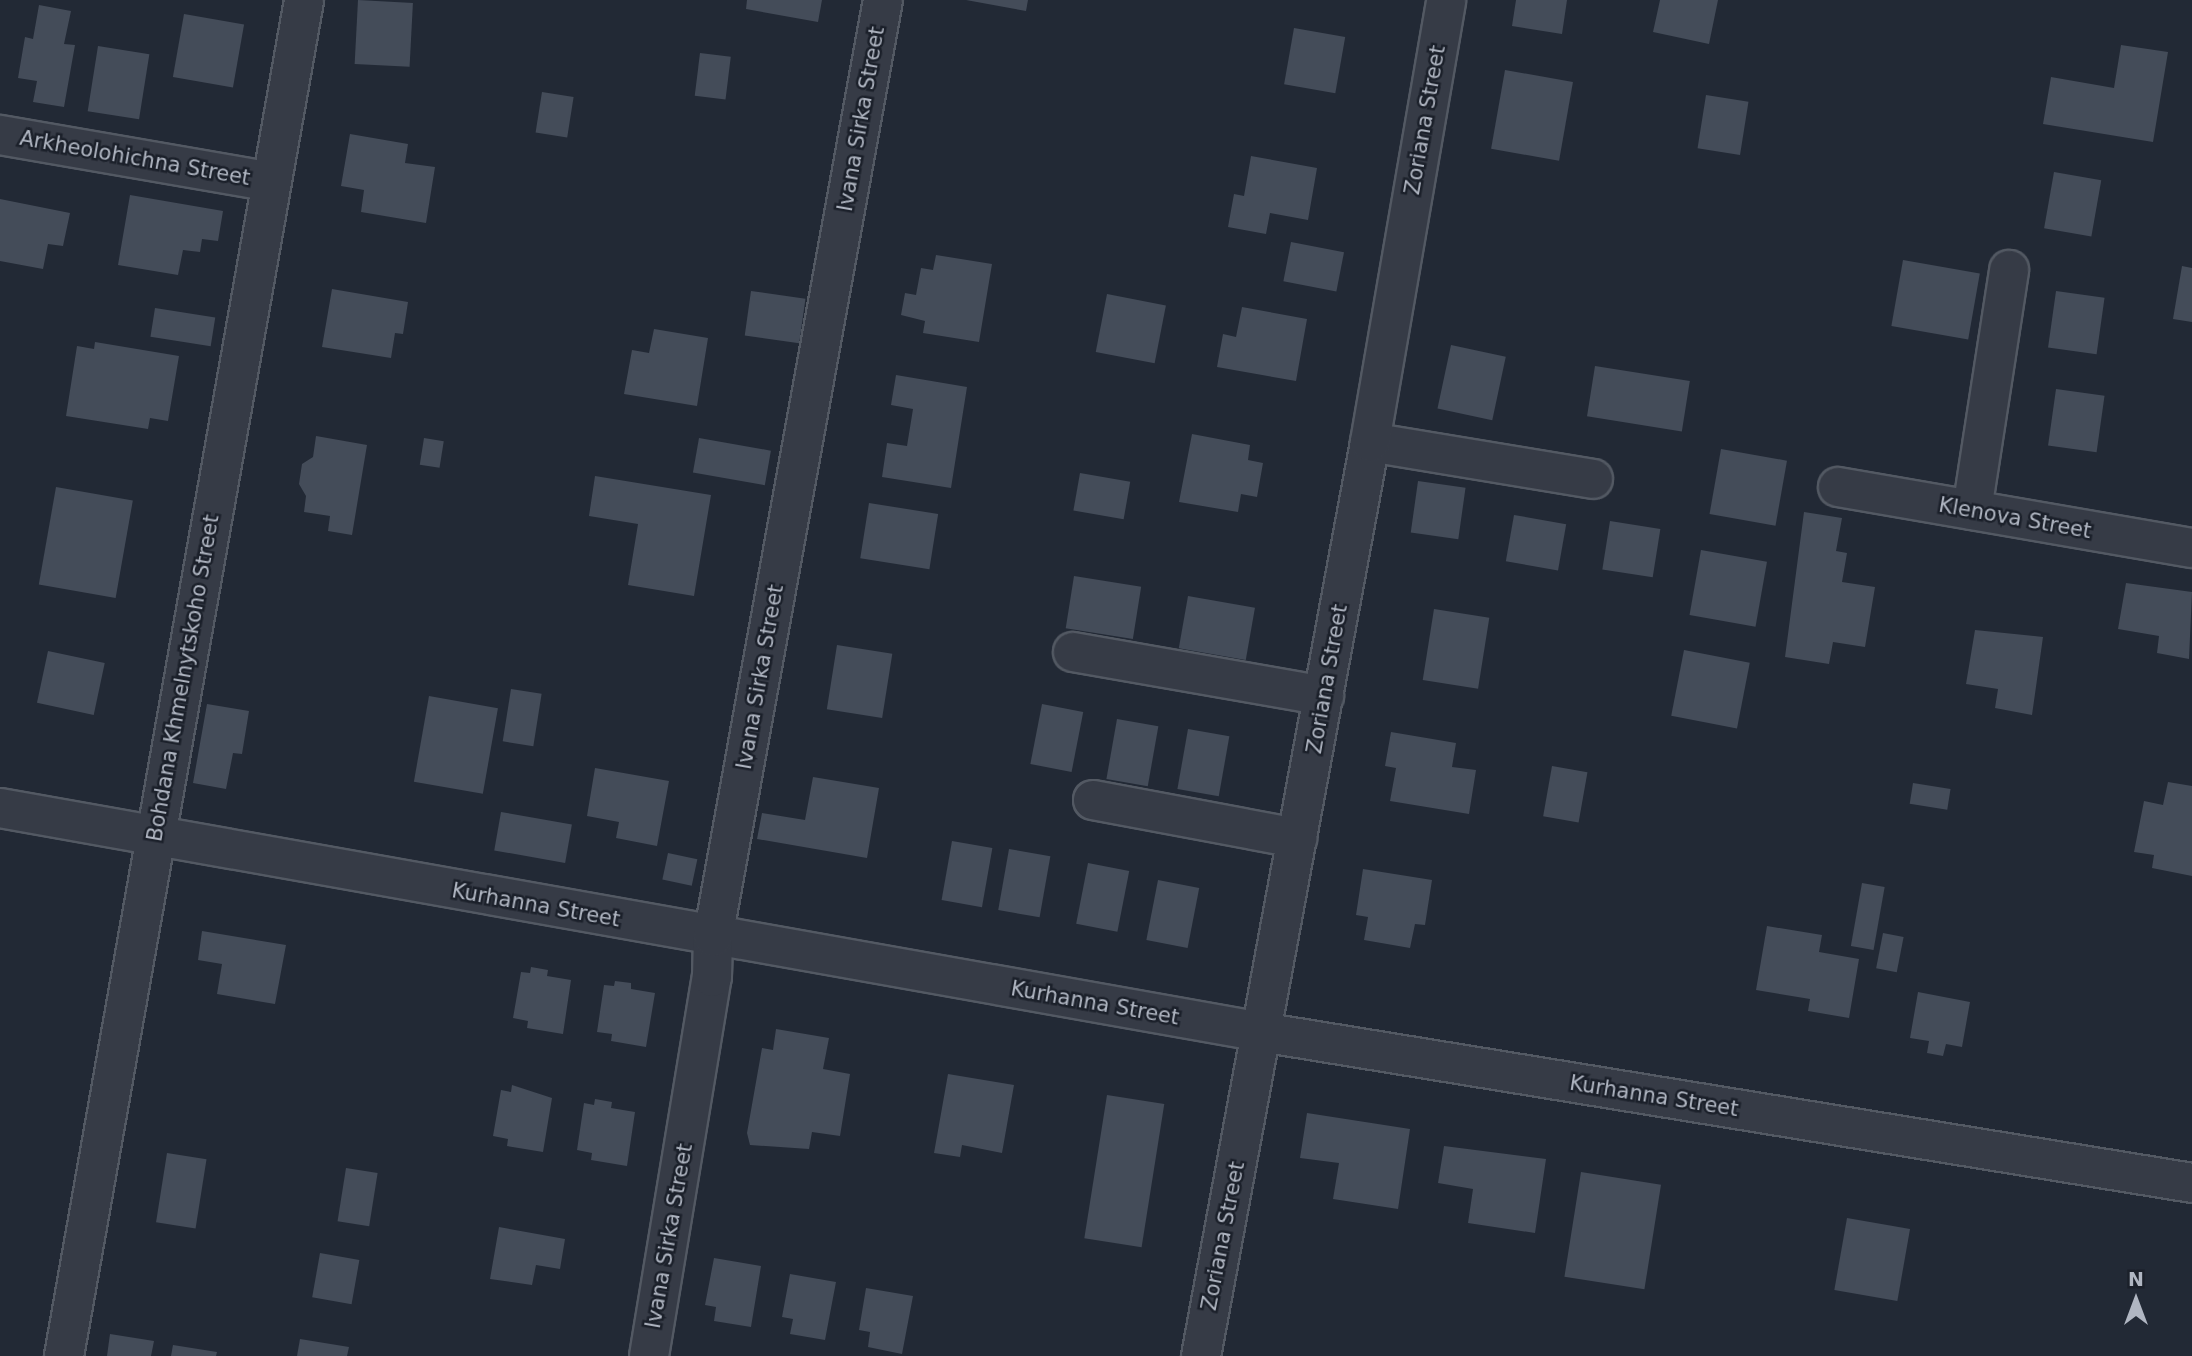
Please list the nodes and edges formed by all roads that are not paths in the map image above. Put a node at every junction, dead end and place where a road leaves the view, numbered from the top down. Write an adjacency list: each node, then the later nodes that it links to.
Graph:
1 (304, 0): 5 (street, Bohdana Khmelnytskoho Street)
2 (883, 0): 18 (street, Ivana Sirka Street)
3 (1446, 0): 7 (street, Zoriana Street)
4 (0, 135): 5 (street, Arkheolohichna Street)
5 (271, 182): 16 (street, Bohdana Khmelnytskoho Street)
6 (2009, 270): 10 (street)
7 (1370, 442): 8 (street); 13 (street, Zoriana Street)
8 (1593, 479)
9 (1838, 487): 10 (street, Klenova Street)
10 (1972, 510): 11 (street, Klenova Street)
11 (2192, 548)
12 (1073, 652): 13 (street)
13 (1324, 696): 17 (street, Zoriana Street)
14 (1093, 800): 17 (street)
15 (0, 808): 16 (street, Kurhanna Street)
16 (156, 836): 18 (street, Kurhanna Street); 21 (street, Bohdana Khmelnytskoho Street)
17 (1297, 838): 19 (street, Zoriana Street)
18 (713, 937): 19 (street, Kurhanna Street); 22 (street, Ivana Sirka Street)
19 (1261, 1032): 20 (street, Kurhanna Street); 23 (street, Zoriana Street)
20 (2192, 1183)
21 (64, 1356)
22 (649, 1356)
23 (1201, 1356)

